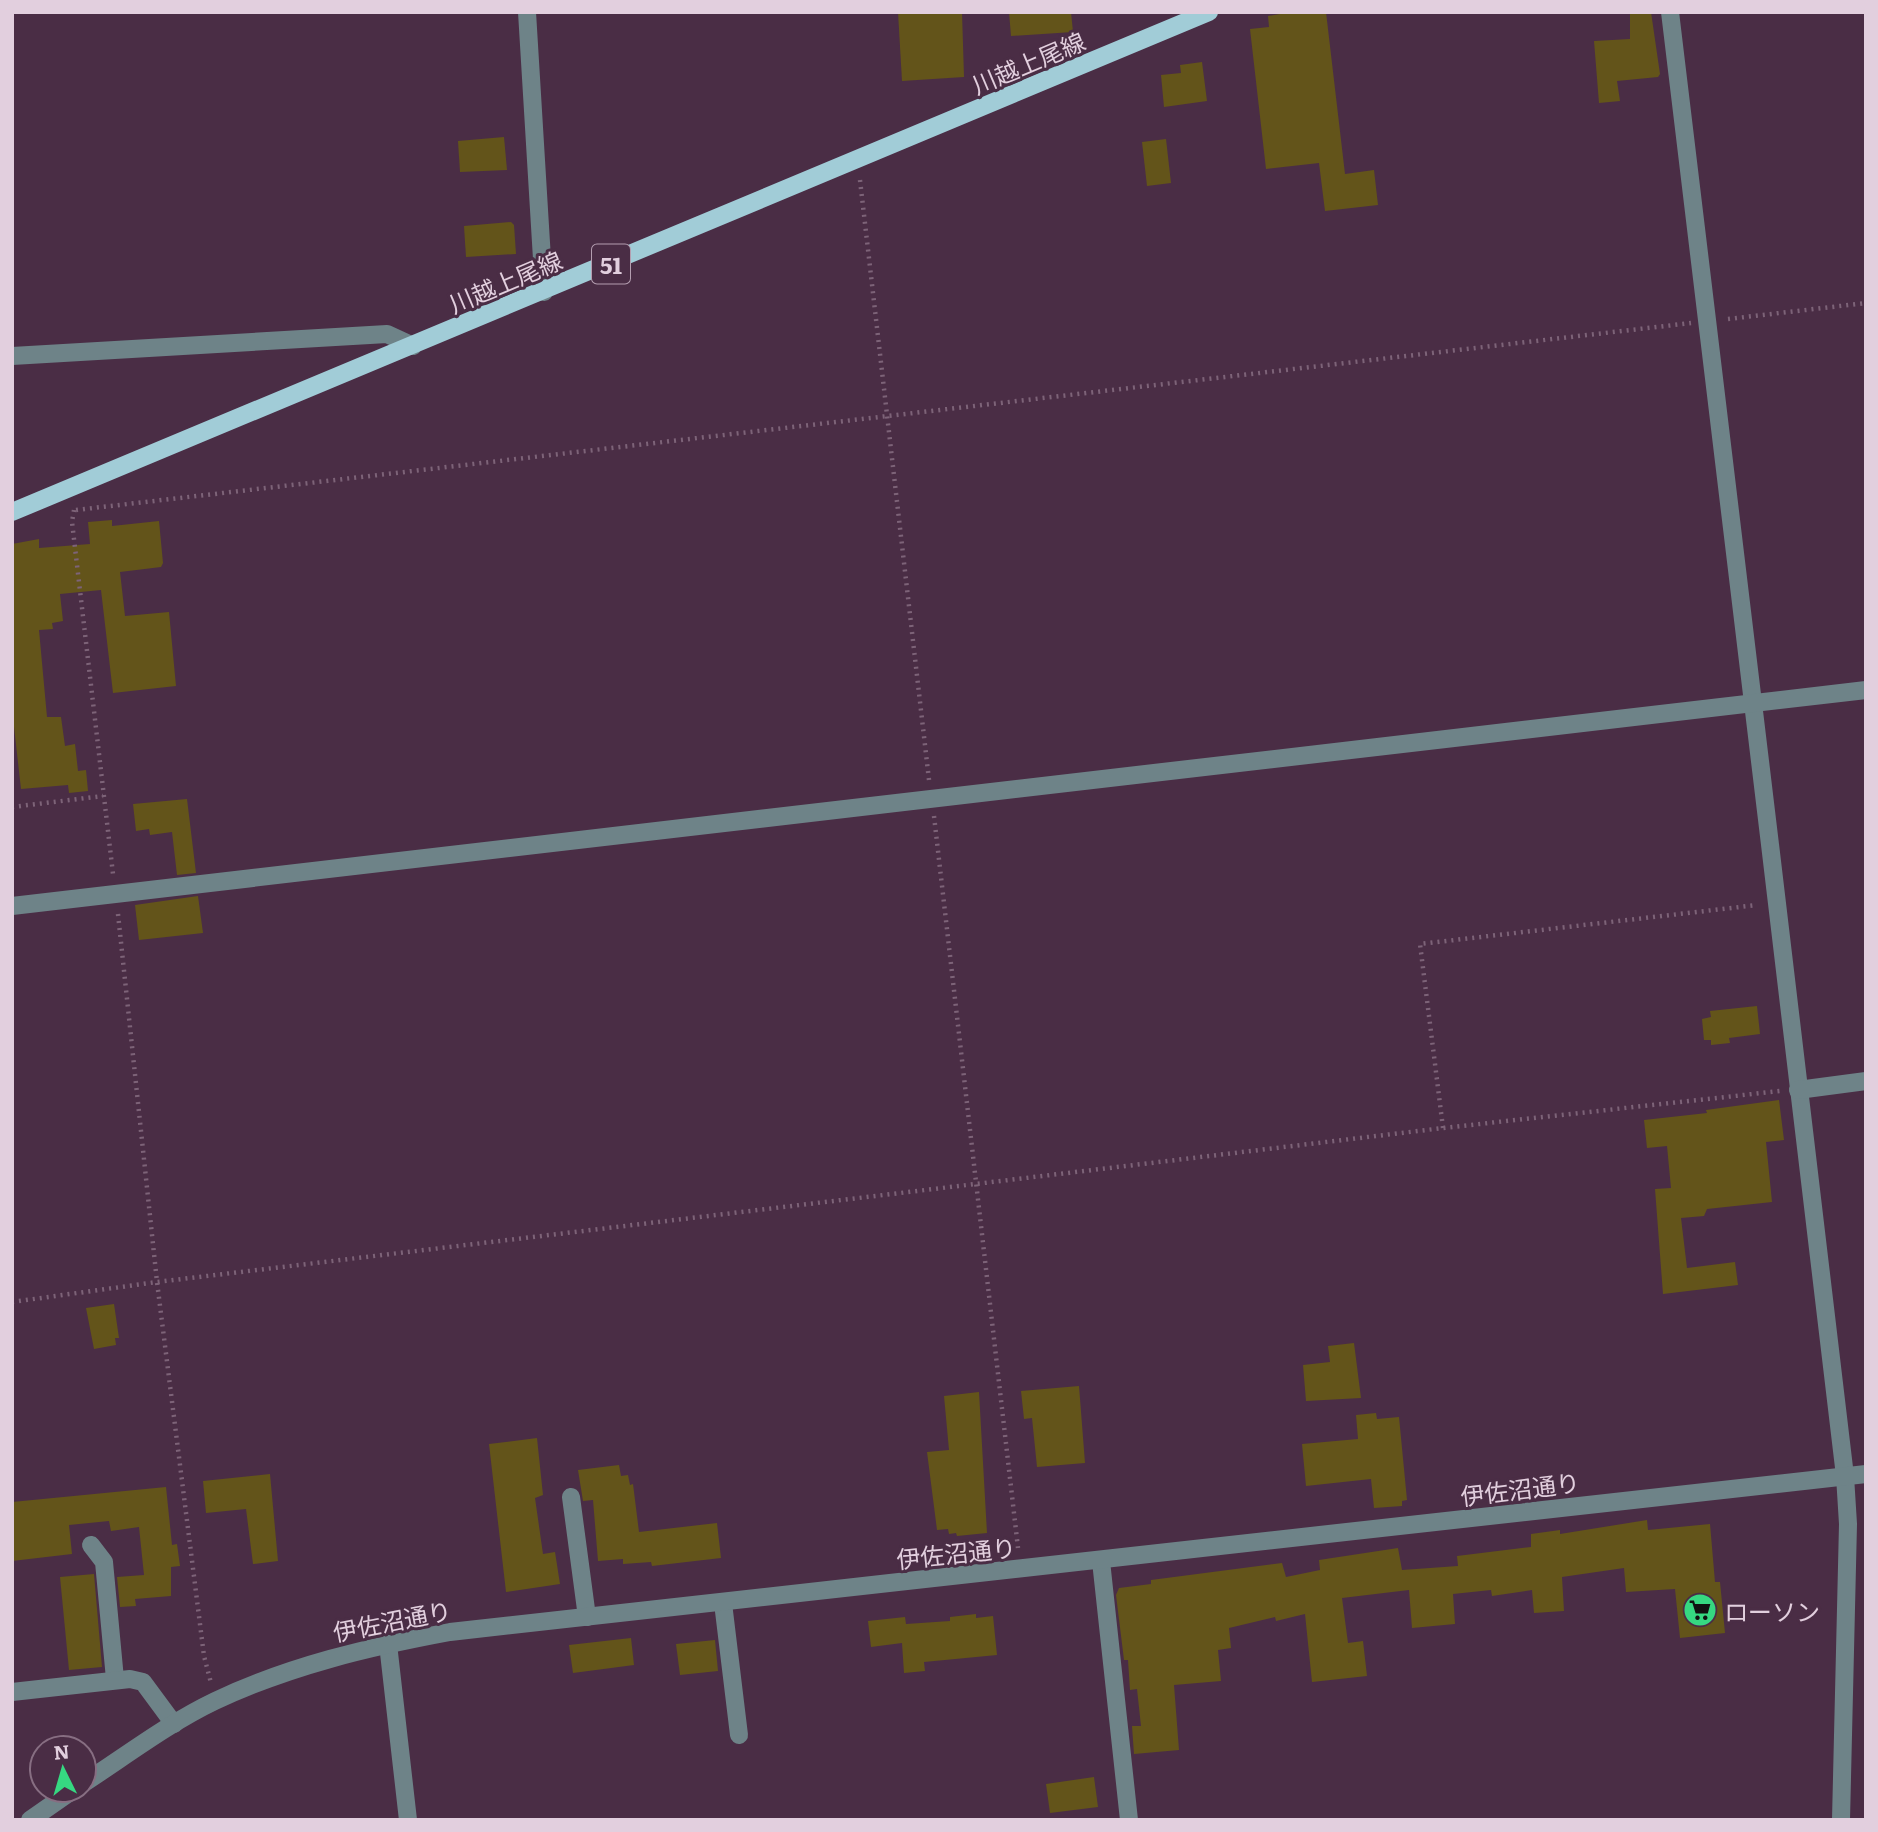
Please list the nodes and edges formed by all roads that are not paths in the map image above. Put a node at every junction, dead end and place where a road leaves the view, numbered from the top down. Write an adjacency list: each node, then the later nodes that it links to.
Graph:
1 (527, 12): 4 (street)
2 (1209, 12): 4 (main road, 川越上尾線 / 51)
3 (1670, 12): 9 (street)
4 (544, 292): 5 (main road, 川越上尾線 / 51)
5 (413, 346): 6 (street); 7 (main road, 川越上尾線 / 51)
6 (12, 356)
7 (12, 513)
8 (1866, 690): 9 (street)
9 (1753, 702): 10 (street); 12 (street)
10 (12, 906)
11 (1866, 1082): 12 (street)
12 (1798, 1090): 14 (street)
13 (1866, 1474): 14 (street, 伊佐沼通り)
14 (1845, 1476): 17 (street, 伊佐沼通り); 30 (street)
15 (571, 1497): 19 (street)
16 (91, 1545): 21 (street)
17 (1101, 1561): 18 (street, 伊佐沼通り); 29 (street)
18 (723, 1603): 19 (street, 伊佐沼通り); 24 (street)
19 (587, 1617): 20 (street, 伊佐沼通り)
20 (388, 1643): 23 (street, 伊佐沼通り); 28 (street)
21 (115, 1679): 22 (street); 23 (street)
22 (12, 1692)
23 (174, 1724): 25 (street, 伊佐沼通り)
24 (739, 1735)
25 (98, 1774)
26 (53, 1804): 27 (street)
27 (30, 1820)
28 (408, 1820)
29 (1129, 1820)
30 (1841, 1820)

